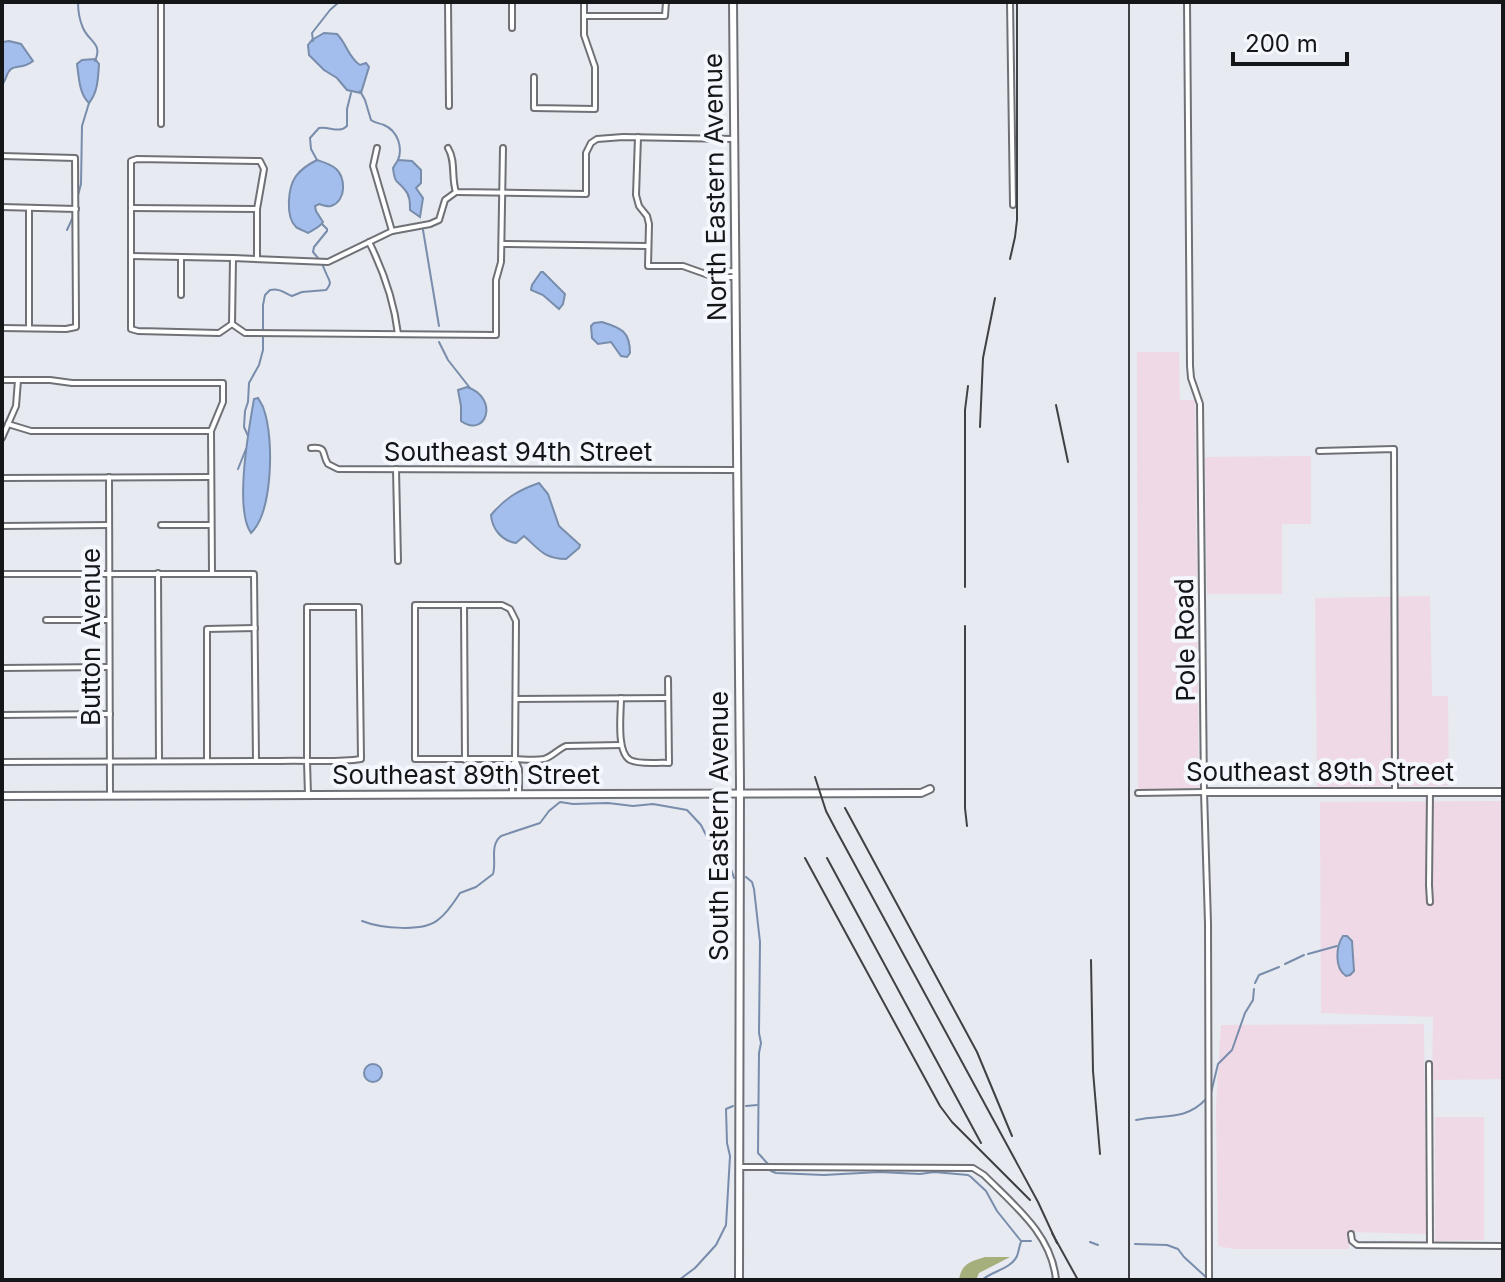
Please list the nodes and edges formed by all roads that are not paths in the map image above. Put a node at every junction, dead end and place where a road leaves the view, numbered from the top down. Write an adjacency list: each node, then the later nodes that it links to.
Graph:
1 (161, 2): 13 (street)
2 (448, 2): 12 (street)
3 (512, 2): 10 (street)
4 (584, 2): 9 (street)
5 (666, 2): 9 (street)
6 (733, 2): 15 (main road, North Eastern Avenue)
7 (1010, 2): 22 (street)
8 (1187, 2): 86 (street, Pole Road)
9 (584, 16): 11 (street)
10 (512, 28)
11 (534, 77)
12 (449, 106)
13 (161, 124)
14 (638, 137): 15 (street); 21 (street); 31 (street)
15 (734, 139): 36 (main road, North Eastern Avenue)
16 (377, 148): 28 (street)
17 (448, 148): 20 (street)
18 (503, 148): 21 (street)
19 (2, 156): 26 (street)
20 (456, 192): 21 (street); 28 (street)
21 (502, 193): 30 (street)
22 (1013, 205)
23 (2, 207): 24 (street)
24 (29, 208): 26 (street); 40 (street)
25 (131, 208): 27 (street); 27 (street); 32 (street)
26 (76, 209): 40 (street)
27 (257, 209): 35 (street)
28 (392, 231): 29 (street)
29 (369, 242): 35 (street); 41 (street)
30 (502, 244): 31 (street); 41 (street)
31 (648, 246): 36 (street)
32 (130, 256): 33 (street); 38 (street)
33 (181, 257): 34 (street); 37 (street)
34 (233, 258): 35 (street); 38 (street)
35 (257, 258)
36 (736, 274): 42 (main road, North Eastern Avenue)
37 (181, 295)
38 (232, 324): 41 (street)
39 (2, 328): 40 (street)
40 (29, 328)
41 (398, 334)
42 (737, 372): 51 (main road, South Eastern Avenue)
43 (2, 380): 44 (street)
44 (18, 380): 45 (street); 46 (street)
45 (8, 424): 46 (street); 47 (street)
46 (211, 431): 53 (street)
47 (2, 437)
48 (311, 448): 50 (street, Southeast 94th Street)
49 (1319, 451): 87 (street)
50 (396, 469): 51 (street, Southeast 94th Street); 59 (street)
51 (737, 470): 91 (main road, South Eastern Avenue)
52 (109, 477): 53 (street); 54 (street); 55 (street, Button Avenue)
53 (211, 477): 57 (street)
54 (2, 478)
55 (109, 525): 58 (street); 60 (street, Button Avenue)
56 (161, 525): 57 (street)
57 (212, 525): 62 (street)
58 (2, 526)
59 (398, 561)
60 (109, 573): 61 (street); 63 (street); 66 (street, Button Avenue)
61 (158, 573): 62 (street); 80 (street)
62 (212, 573): 67 (street)
63 (2, 574)
64 (464, 605): 73 (street); 78 (street); 78 (street)
65 (46, 620): 66 (street)
66 (109, 620): 68 (street, Button Avenue)
67 (255, 628): 81 (street); 82 (street)
68 (109, 667): 69 (street); 74 (street, Button Avenue)
69 (2, 668)
70 (668, 679): 72 (street)
71 (621, 698): 72 (street); 73 (street); 76 (street)
72 (668, 698): 76 (street)
73 (516, 699): 77 (street)
74 (110, 714): 75 (street); 79 (street, Button Avenue)
75 (2, 715)
76 (621, 745): 77 (street)
77 (515, 759): 78 (street); 93 (street)
78 (465, 760)
79 (110, 761): 80 (street); 84 (street); 95 (street, Button Avenue)
80 (159, 761): 81 (street)
81 (207, 761): 82 (street)
82 (256, 761): 83 (street)
83 (307, 761): 83 (street); 92 (street)
84 (2, 762)
85 (930, 789): 91 (main road, Southeast 89th Street)
86 (1204, 792): 87 (main road, Southeast 89th Street); 90 (street, Southeast 89th Street); 104 (street, Pole Road)
87 (1395, 792): 88 (main road, Southeast 89th Street)
88 (1430, 792): 89 (main road, Southeast 89th Street); 96 (street)
89 (1503, 792)
90 (1138, 793)
91 (740, 794): 93 (main road, Southeast 89th Street); 98 (main road, South Eastern Avenue)
92 (308, 795): 93 (main road, Southeast 89th Street); 95 (main road, Southeast 89th Street)
93 (516, 795)
94 (2, 796): 95 (main road, Southeast 89th Street)
95 (110, 796)
96 (1430, 902)
97 (1429, 1064): 100 (street)
98 (739, 1167): 102 (main road, South Eastern Avenue); 103 (street)
99 (1351, 1234): 100 (street)
100 (1430, 1245): 101 (street)
101 (1503, 1246)
102 (739, 1280)
103 (1056, 1280)
104 (1209, 1280)

